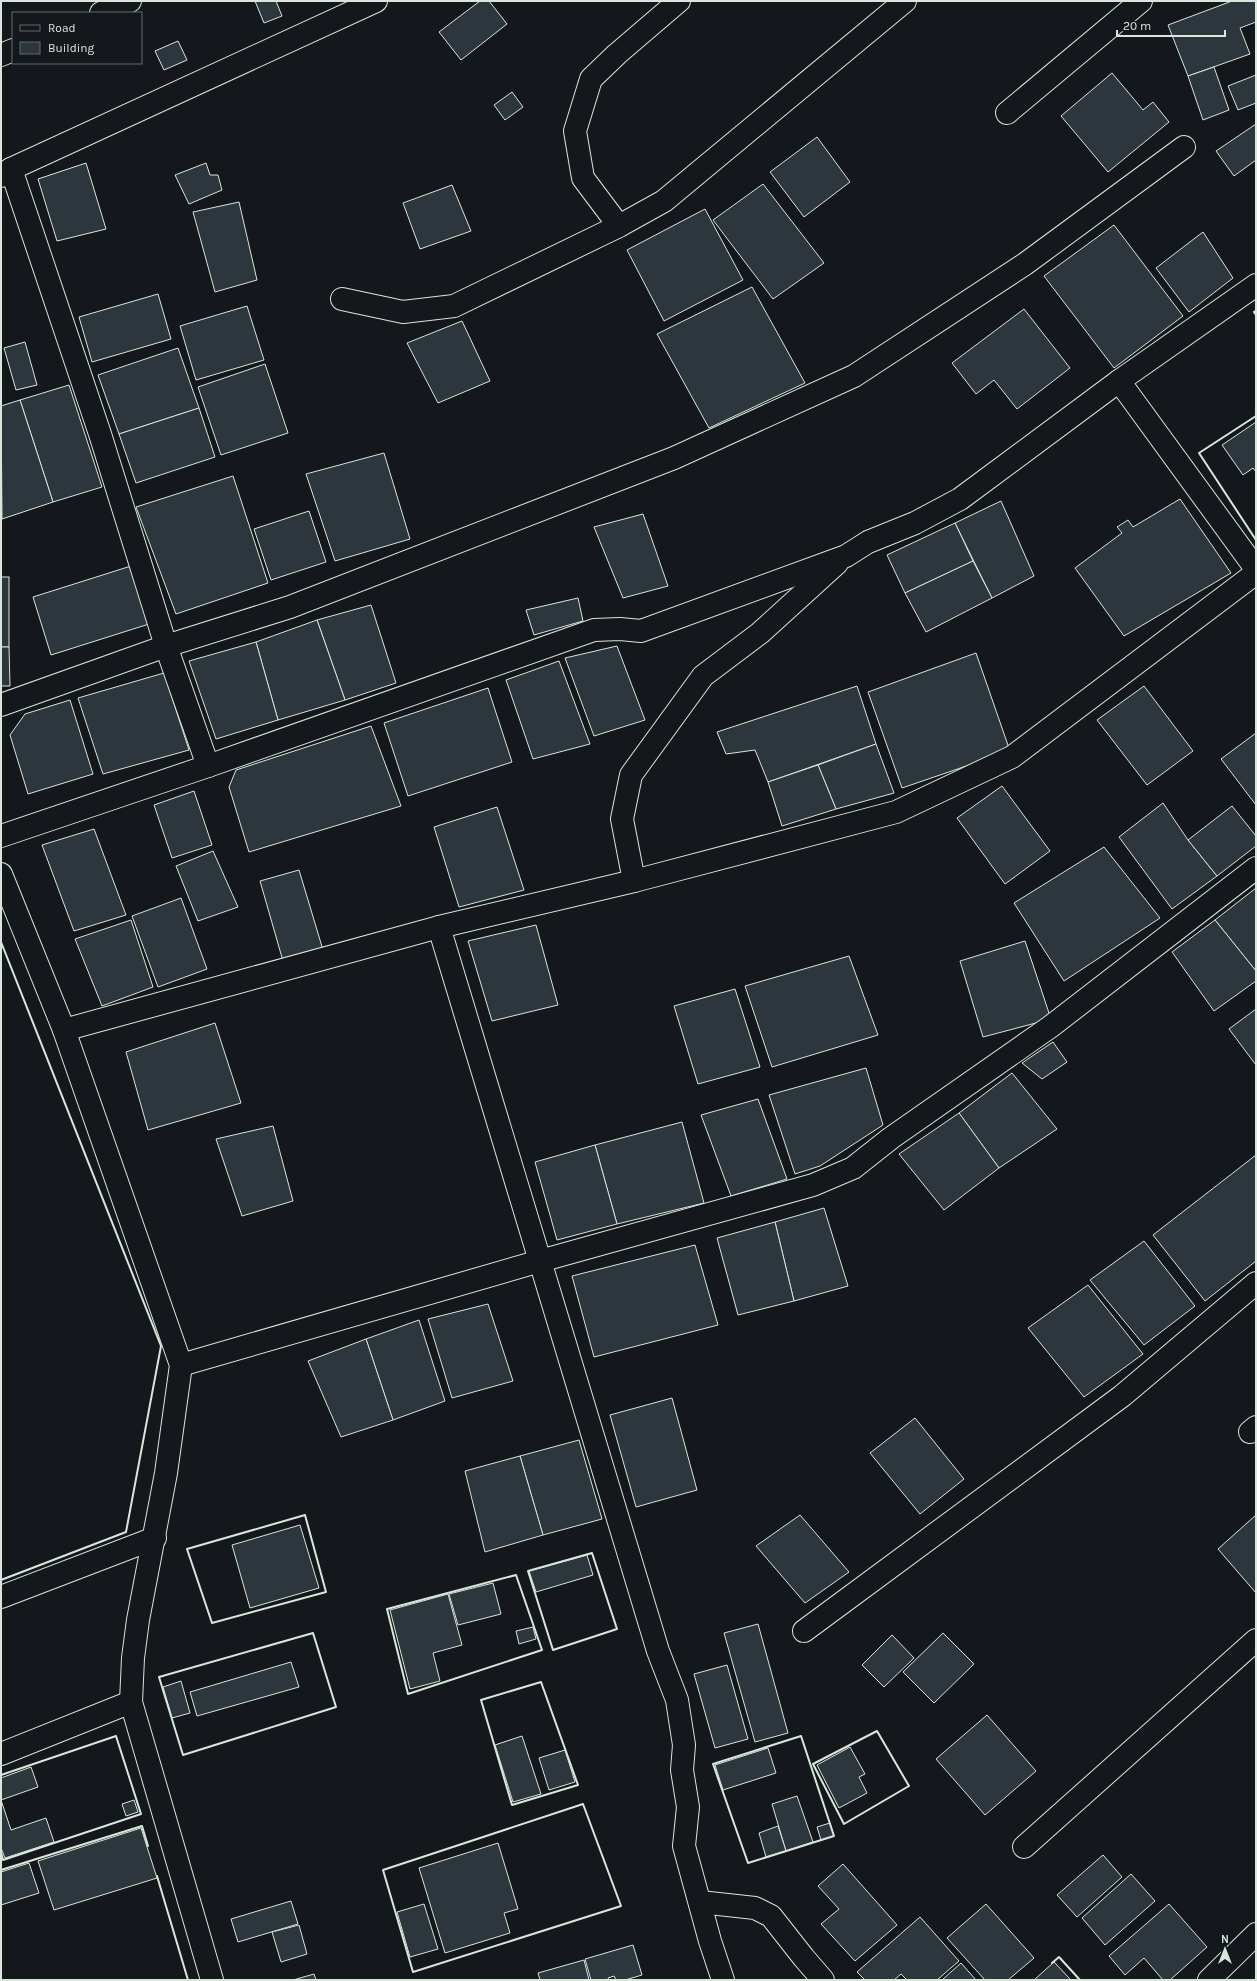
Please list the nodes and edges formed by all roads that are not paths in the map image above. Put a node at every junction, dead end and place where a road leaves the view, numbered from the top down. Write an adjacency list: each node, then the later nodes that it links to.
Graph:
1 (130, 1): 6 (street)
2 (376, 1): 11 (street)
3 (679, 1): 12 (street)
4 (905, 1): 12 (street)
5 (1141, 1): 9 (street)
6 (103, 12)
7 (12, 50): 8 (street)
8 (1, 55)
9 (1007, 113)
10 (1184, 147): 19 (street)
11 (6, 172): 19 (street)
12 (619, 226): 14 (street)
13 (1256, 285): 15 (street)
14 (342, 299)
15 (1119, 381): 16 (street); 17 (street)
16 (846, 556): 21 (street); 25 (street)
17 (1256, 570)
18 (1256, 574): 25 (street)
19 (166, 646): 20 (street); 21 (street)
20 (1, 705)
21 (208, 766): 22 (street)
22 (1, 836)
23 (1256, 868): 28 (street)
24 (1, 874): 27 (street)
25 (634, 881): 26 (street)
26 (439, 926): 27 (street); 28 (street)
27 (64, 1030): 30 (street)
28 (540, 1261): 30 (street); 38 (street)
29 (1256, 1283): 33 (street)
30 (181, 1365): 31 (street)
31 (155, 1538): 32 (street); 35 (street)
32 (1, 1597)
33 (804, 1631)
34 (1256, 1640): 37 (street)
35 (131, 1702): 36 (street); 40 (street)
36 (1, 1754)
37 (1024, 1847)
38 (700, 1902): 41 (street); 42 (street)
39 (1256, 1934): 43 (street)
40 (212, 1980)
41 (723, 1980)
42 (823, 1980)
43 (1209, 1980)

